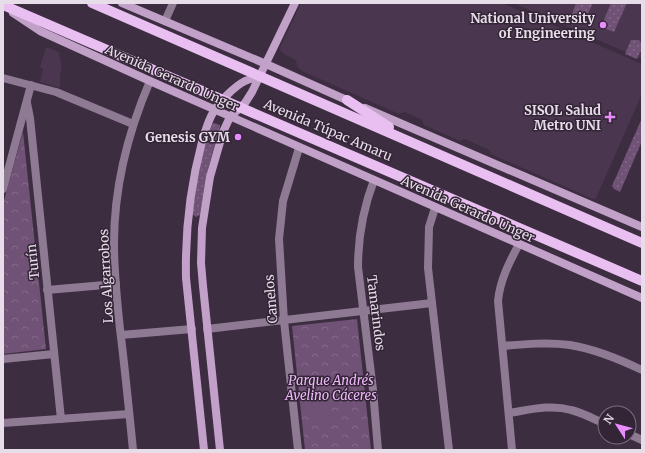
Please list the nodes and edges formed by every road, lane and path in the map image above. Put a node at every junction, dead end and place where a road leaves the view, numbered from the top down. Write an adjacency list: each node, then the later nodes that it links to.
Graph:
1 (92, 3): 8 (main road, Avenida Túpac Amaru)
2 (122, 3): 6 (street)
3 (173, 3): 6 (street)
4 (295, 3): 7 (street)
5 (3, 6): 10 (street, Avenida Gerardo Unger); 12 (main road, Avenida Túpac Amaru)
6 (166, 21): 7 (street)
7 (266, 64): 8 (street); 13 (street)
8 (260, 76): 12 (street); 15 (street); 19 (main road, Avenida Túpac Amaru)
9 (3, 78): 11 (street)
10 (150, 81): 16 (street, Avenida Gerardo Unger); 18 (street, Los Algarrobos)
11 (31, 85): 14 (street); 18 (street)
12 (224, 99): 15 (main road, Avenida Túpac Amaru); 16 (street)
13 (347, 100): 19 (main road); 25 (street)
14 (27, 103): 22 (street); 31 (street, Turín)
15 (240, 107): 17 (street); 29 (main road, Avenida Túpac Amaru)
16 (214, 110): 17 (street, Avenida Gerardo Unger); 24 (street)
17 (230, 117): 20 (street, Avenida Gerardo Unger); 26 (street)
18 (133, 124): 30 (street, Los Algarrobos)
19 (414, 144): 27 (main road, Avenida Túpac Amaru)
20 (299, 148): 21 (street, Avenida Gerardo Unger); 35 (street, Canelos)
21 (374, 180): 23 (street, Avenida Gerardo Unger); 34 (street, Tamarindos)
22 (3, 189)
23 (435, 208): 28 (street, Avenida Gerardo Unger); 33 (street)
24 (187, 227): 26 (street); 36 (street)
25 (642, 227)
26 (202, 228): 37 (street)
27 (642, 243)
28 (519, 244): 32 (street, Avenida Gerardo Unger); 39 (street)
29 (642, 281)
30 (116, 284): 31 (street); 38 (street, Los Algarrobos)
31 (48, 290): 40 (street, Turín)
32 (642, 298)
33 (432, 304): 34 (street); 53 (street)
34 (364, 311): 35 (street); 52 (street, Tamarindos)
35 (284, 321): 37 (street); 51 (street, Canelos)
36 (192, 329): 38 (street); 49 (street)
37 (208, 329): 50 (street)
38 (121, 335): 44 (street, Los Algarrobos)
39 (503, 346): 42 (street); 43 (street)
40 (54, 354): 41 (street); 45 (street, Turín)
41 (3, 359)
42 (642, 370)
43 (509, 413): 46 (street); 54 (street)
44 (129, 414): 45 (street); 48 (street, Los Algarrobos)
45 (61, 419): 47 (street)
46 (597, 420)
47 (3, 423)
48 (133, 450)
49 (204, 450)
50 (220, 450)
51 (298, 450)
52 (378, 450)
53 (449, 450)
54 (512, 450)

